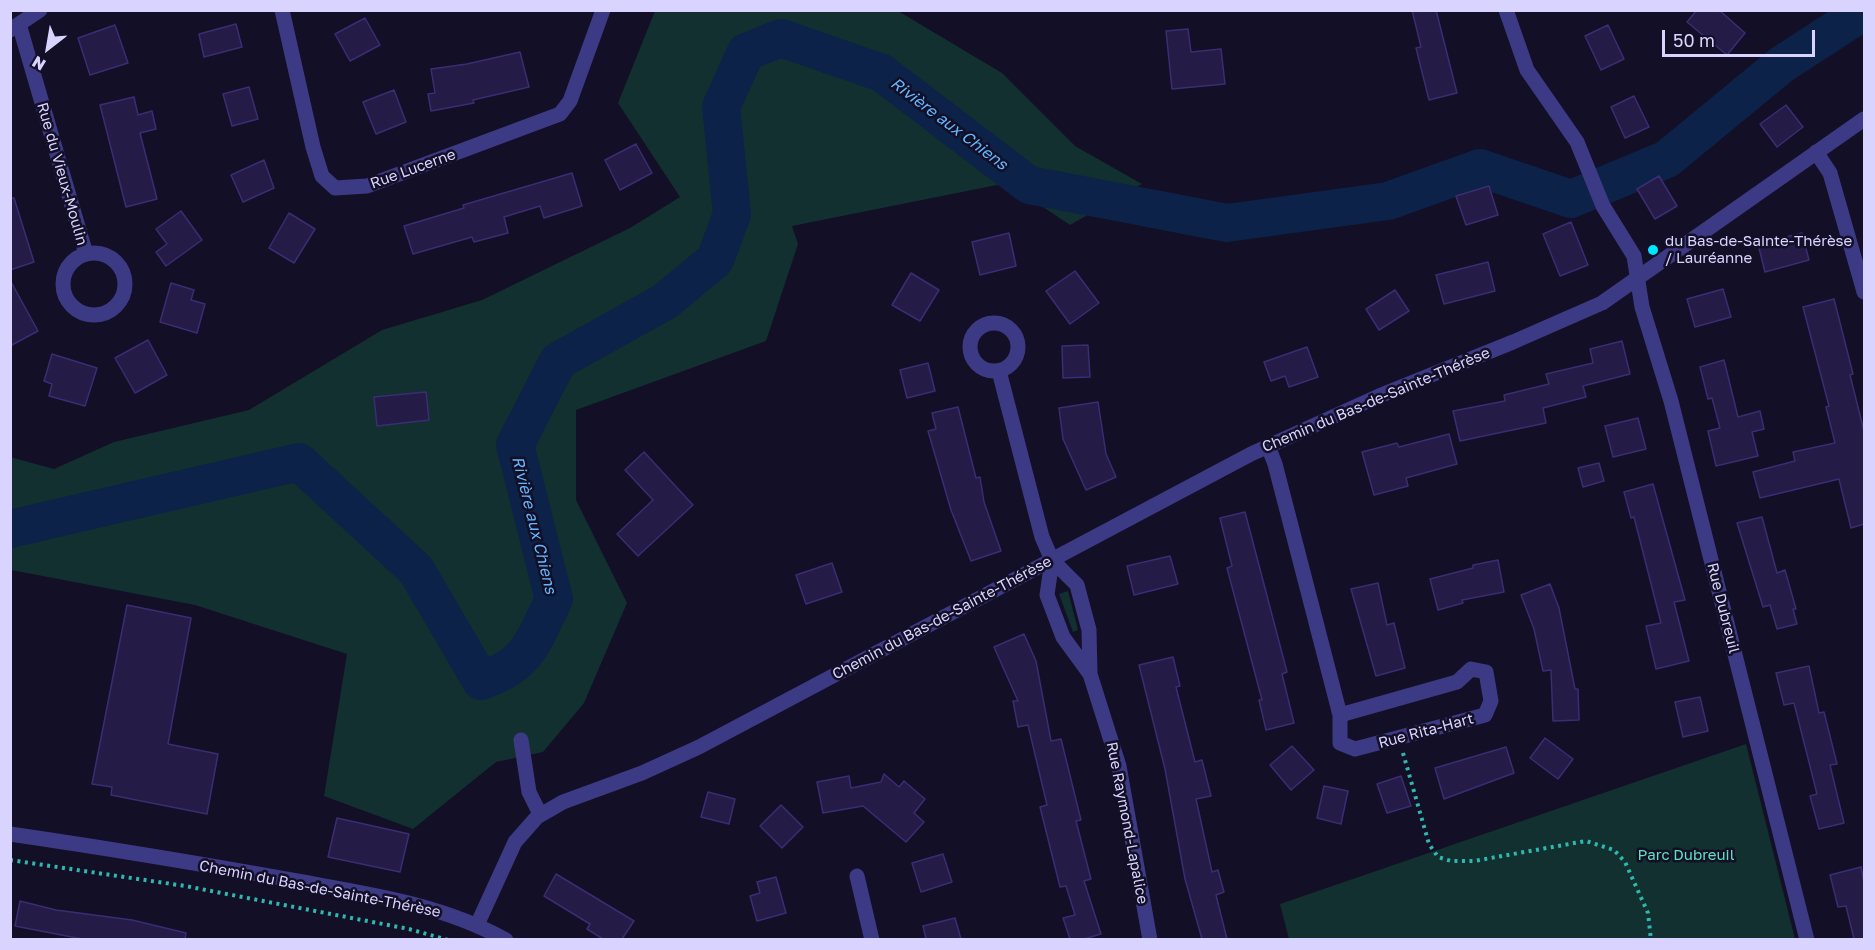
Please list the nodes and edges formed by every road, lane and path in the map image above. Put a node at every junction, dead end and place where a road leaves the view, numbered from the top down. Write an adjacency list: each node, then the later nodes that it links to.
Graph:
1 (40, 10): 5 (street)
2 (282, 10): 3 (street, Rue Lucerne)
3 (603, 10)
4 (1506, 10): 9 (street, Rue Dubreuil)
5 (15, 27): 8 (street, Rue du Vieux-Moulin)
6 (1864, 119): 7 (street, Chemin du Bas-de-Sainte-Thérèse)
7 (1816, 152): 9 (street, Chemin du Bas-de-Sainte-Thérèse); 10 (street)
8 (86, 254): 8 (street, Rue du Vieux-Moulin)
9 (1637, 278): 12 (street, Chemin du Bas-de-Sainte-Thérèse); 28 (street, Rue Dubreuil)
10 (1864, 292)
11 (999, 371): 13 (street, Rue Raymond-Lapalice)
12 (1268, 446): 13 (street, Chemin du Bas-de-Sainte-Thérèse); 15 (street, Rue Rita-Hart)
13 (1052, 560): 14 (street, Rue Raymond-Lapalice); 14 (street, Rue Raymond-Lapalice); 18 (street, Chemin du Bas-de-Sainte-Thérèse)
14 (1090, 674): 26 (street, Rue Raymond-Lapalice)
15 (1340, 715): 16 (street, Rue Rita-Hart); 16 (street, Rue Rita-Hart)
16 (1399, 739): 27 (path)
17 (521, 740): 18 (street)
18 (540, 814): 22 (street, Chemin du Bas-de-Sainte-Thérèse)
19 (10, 834): 22 (street, Chemin du Bas-de-Sainte-Thérèse)
20 (10, 860): 23 (path, Chemin du Bas-de-Sainte-Thérèse)
21 (857, 876): 25 (street)
22 (477, 925): 24 (street)
23 (448, 939)
24 (506, 939)
25 (872, 939)
26 (1150, 939)
27 (1651, 939)
28 (1807, 939)

